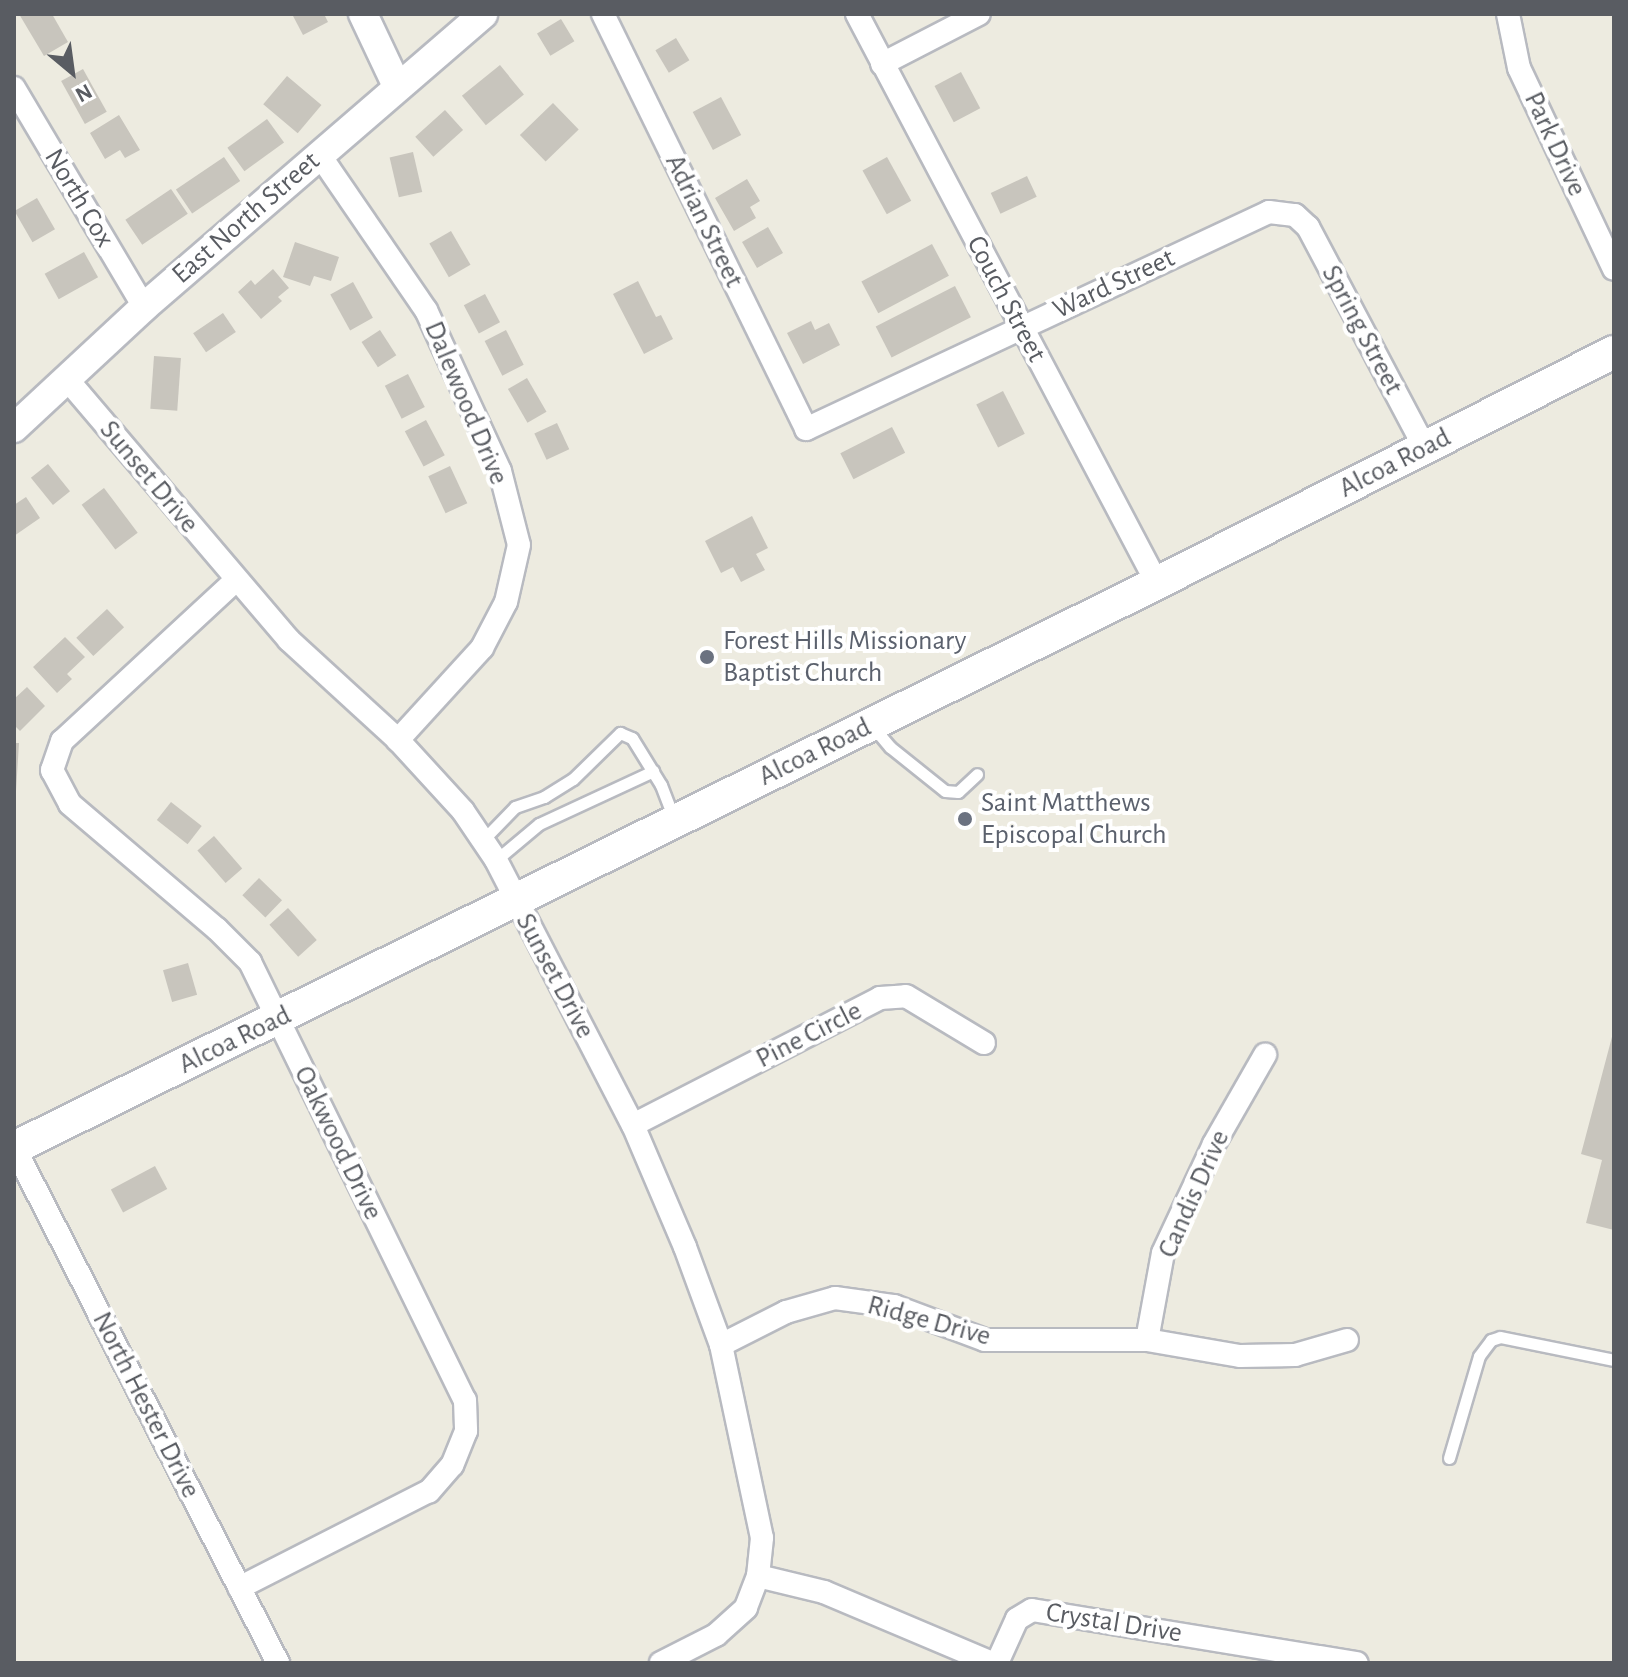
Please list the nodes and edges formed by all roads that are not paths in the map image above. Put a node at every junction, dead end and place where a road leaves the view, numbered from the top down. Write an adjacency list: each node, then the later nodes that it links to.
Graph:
1 (363, 14): 8 (street)
2 (483, 14): 8 (street, East North Street)
3 (603, 14): 18 (street, Adrian Street)
4 (857, 14): 7 (street, Couch Street)
5 (979, 14): 7 (street)
6 (1508, 14): 12 (street, Park Drive)
7 (882, 64): 14 (street, Couch Street)
8 (397, 86): 10 (street, East North Street)
9 (14, 88): 13 (street, North Cox)
10 (319, 154): 13 (street, East North Street); 23 (street, Dalewood Drive)
11 (1295, 215): 14 (street, Ward Street); 19 (street, Spring Street)
12 (1614, 269)
13 (144, 307): 16 (street, East North Street)
14 (1022, 327): 18 (street, Ward Street); 21 (street, Couch Street)
15 (1614, 352): 19 (main road, Alcoa Road)
16 (66, 378): 17 (street, East North Street); 20 (street, Sunset Drive)
17 (14, 428)
18 (806, 429)
19 (1425, 448): 21 (main road, Alcoa Road)
20 (236, 580): 23 (street, Sunset Drive); 30 (street, Oakwood Drive)
21 (1157, 583): 22 (main road, Alcoa Road)
22 (871, 724): 25 (lane); 26 (main road, Alcoa Road)
23 (398, 740): 27 (street, Sunset Drive)
24 (653, 771): 26 (lane); 27 (lane); 28 (lane)
25 (977, 774)
26 (675, 821): 29 (main road, Alcoa Road)
27 (483, 840): 28 (street, Sunset Drive)
28 (496, 860): 29 (street, Sunset Drive)
29 (515, 901): 30 (main road, Alcoa Road); 33 (street, Sunset Drive)
30 (277, 1020): 34 (main road, Alcoa Road); 41 (street, Oakwood Drive)
31 (984, 1043): 33 (street, Pine Circle)
32 (1265, 1055): 35 (street, Candis Drive)
33 (633, 1125): 37 (street, Sunset Drive)
34 (14, 1148): 41 (street, North Hester Drive)
35 (1147, 1340): 36 (street, Ridge Drive); 37 (street, Ridge Drive)
36 (1347, 1340)
37 (721, 1345): 40 (street, Sunset Drive)
38 (1614, 1360): 39 (lane)
39 (1449, 1458)
40 (758, 1576): 43 (street, Sunset Drive); 44 (street)
41 (239, 1588): 42 (street, North Hester Drive)
42 (278, 1663)
43 (661, 1663)
44 (994, 1663): 45 (street, Crystal Drive)
45 (1357, 1663)

